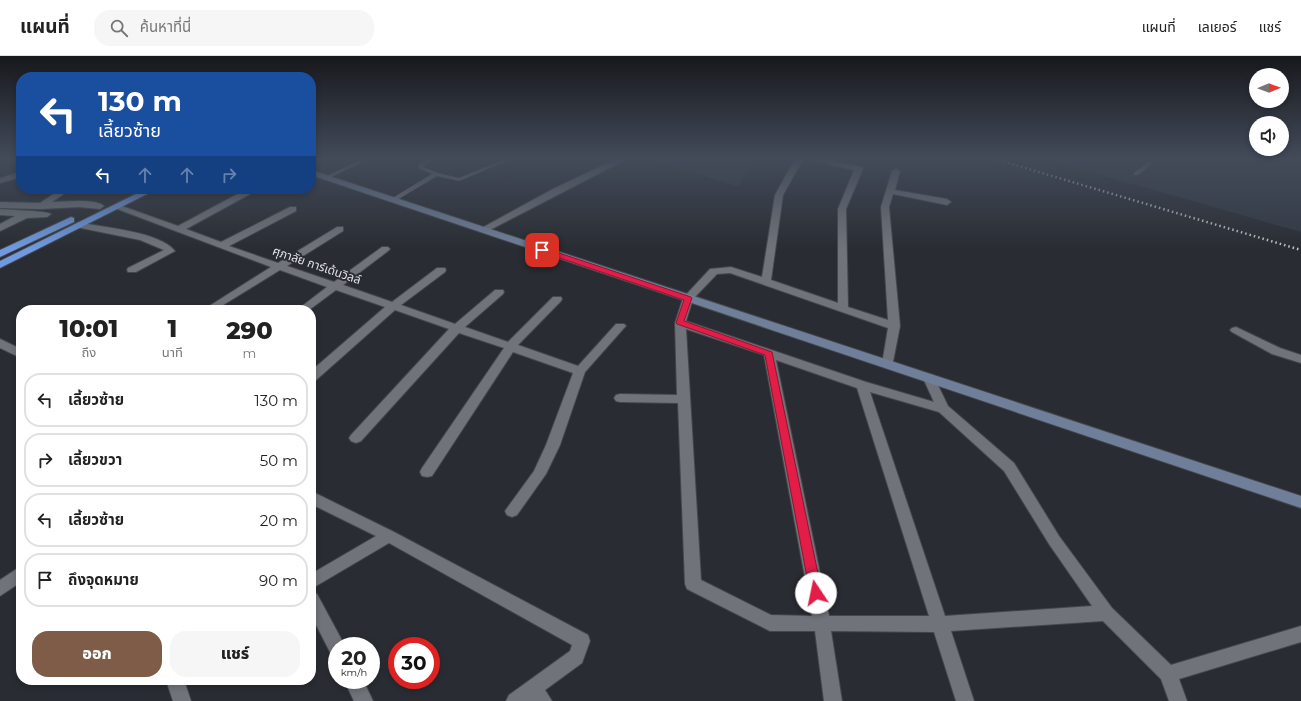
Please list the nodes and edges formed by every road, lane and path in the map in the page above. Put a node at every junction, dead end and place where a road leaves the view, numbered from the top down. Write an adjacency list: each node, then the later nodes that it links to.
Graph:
1 (360, 189): 12 (street)
2 (412, 189): 12 (lane)
3 (560, 189): 26 (street)
4 (782, 189): 34 (street)
5 (850, 189): 42 (street)
6 (890, 189): 7 (street)
7 (889, 192): 13 (street); 45 (street)
8 (59, 194): 15 (street)
9 (125, 194): 16 (highway)
10 (143, 194): 17 (highway)
11 (243, 194): 24 (street)
12 (394, 200): 26 (street)
13 (947, 202)
14 (0, 205): 15 (street)
15 (41, 206): 16 (street); 21 (street)
16 (100, 206): 20 (highway)
17 (116, 207): 22 (highway); 24 (street, ศุภาลัย การ์เด้นวิลล์)
18 (293, 209): 27 (street)
19 (0, 212): 21 (street)
20 (86, 212): 21 (street); 29 (highway)
21 (26, 215): 23 (street)
22 (79, 225): 30 (highway); 32 (street)
23 (0, 228)
24 (178, 229): 27 (street, ศุภาลัย การ์เด้นวิลล์)
25 (340, 229): 31 (street)
26 (483, 230): 37 (street)
27 (221, 246): 31 (street, ศุภาลัย การ์เด้นวิลล์)
28 (385, 249): 35 (street)
29 (0, 254)
30 (0, 265)
31 (279, 266): 35 (street, ศุภาลัย การ์เด้นวิลล์); 39 (street)
32 (132, 270)
33 (441, 270): 41 (street)
34 (766, 282): 37 (street); 42 (street)
35 (336, 285): 40 (street); 41 (street, ศุภาลัย การ์เด้นวิลล์)
36 (499, 292): 46 (street)
37 (688, 298): 43 (street); 53 (street)
38 (557, 299): 49 (street)
39 (216, 305)
40 (309, 305)
41 (394, 305): 46 (street, ศุภาลัย การ์เด้นวิลล์); 55 (street)
42 (843, 309): 45 (street)
43 (680, 323): 51 (street); 59 (street)
44 (620, 326): 54 (street)
45 (894, 326): 53 (street)
46 (456, 329): 49 (street, ศุภาลัย การ์เด้นวิลล์); 61 (street)
47 (1236, 330): 52 (street)
48 (0, 343): 50 (street)
49 (511, 346): 54 (street, ศุภาลัย การ์เด้นวิลล์); 62 (street)
50 (16, 351)
51 (769, 354): 57 (street); 72 (street)
52 (1301, 359)
53 (888, 364): 56 (street)
54 (580, 371): 65 (street)
55 (316, 374)
56 (929, 378): 60 (street); 64 (street)
57 (862, 385): 60 (street); 73 (street)
58 (620, 398): 59 (street)
59 (684, 399): 72 (street)
60 (943, 408): 71 (street)
61 (356, 438)
62 (427, 472)
63 (316, 499): 66 (street)
64 (1301, 502)
65 (512, 511)
66 (389, 536): 68 (street); 79 (street)
67 (16, 577): 69 (street)
68 (316, 579)
69 (0, 589)
70 (316, 608): 75 (street)
71 (1106, 613): 73 (street); 76 (street)
72 (822, 623): 73 (street); 83 (street)
73 (939, 624): 84 (street)
74 (1301, 634): 76 (street)
75 (331, 637)
76 (1168, 674): 85 (street)
77 (177, 685): 80 (street)
78 (358, 689): 81 (street)
79 (538, 694): 82 (street)
80 (182, 701)
81 (364, 701)
82 (515, 701)
83 (833, 701)
84 (965, 701)
85 (1178, 701)

